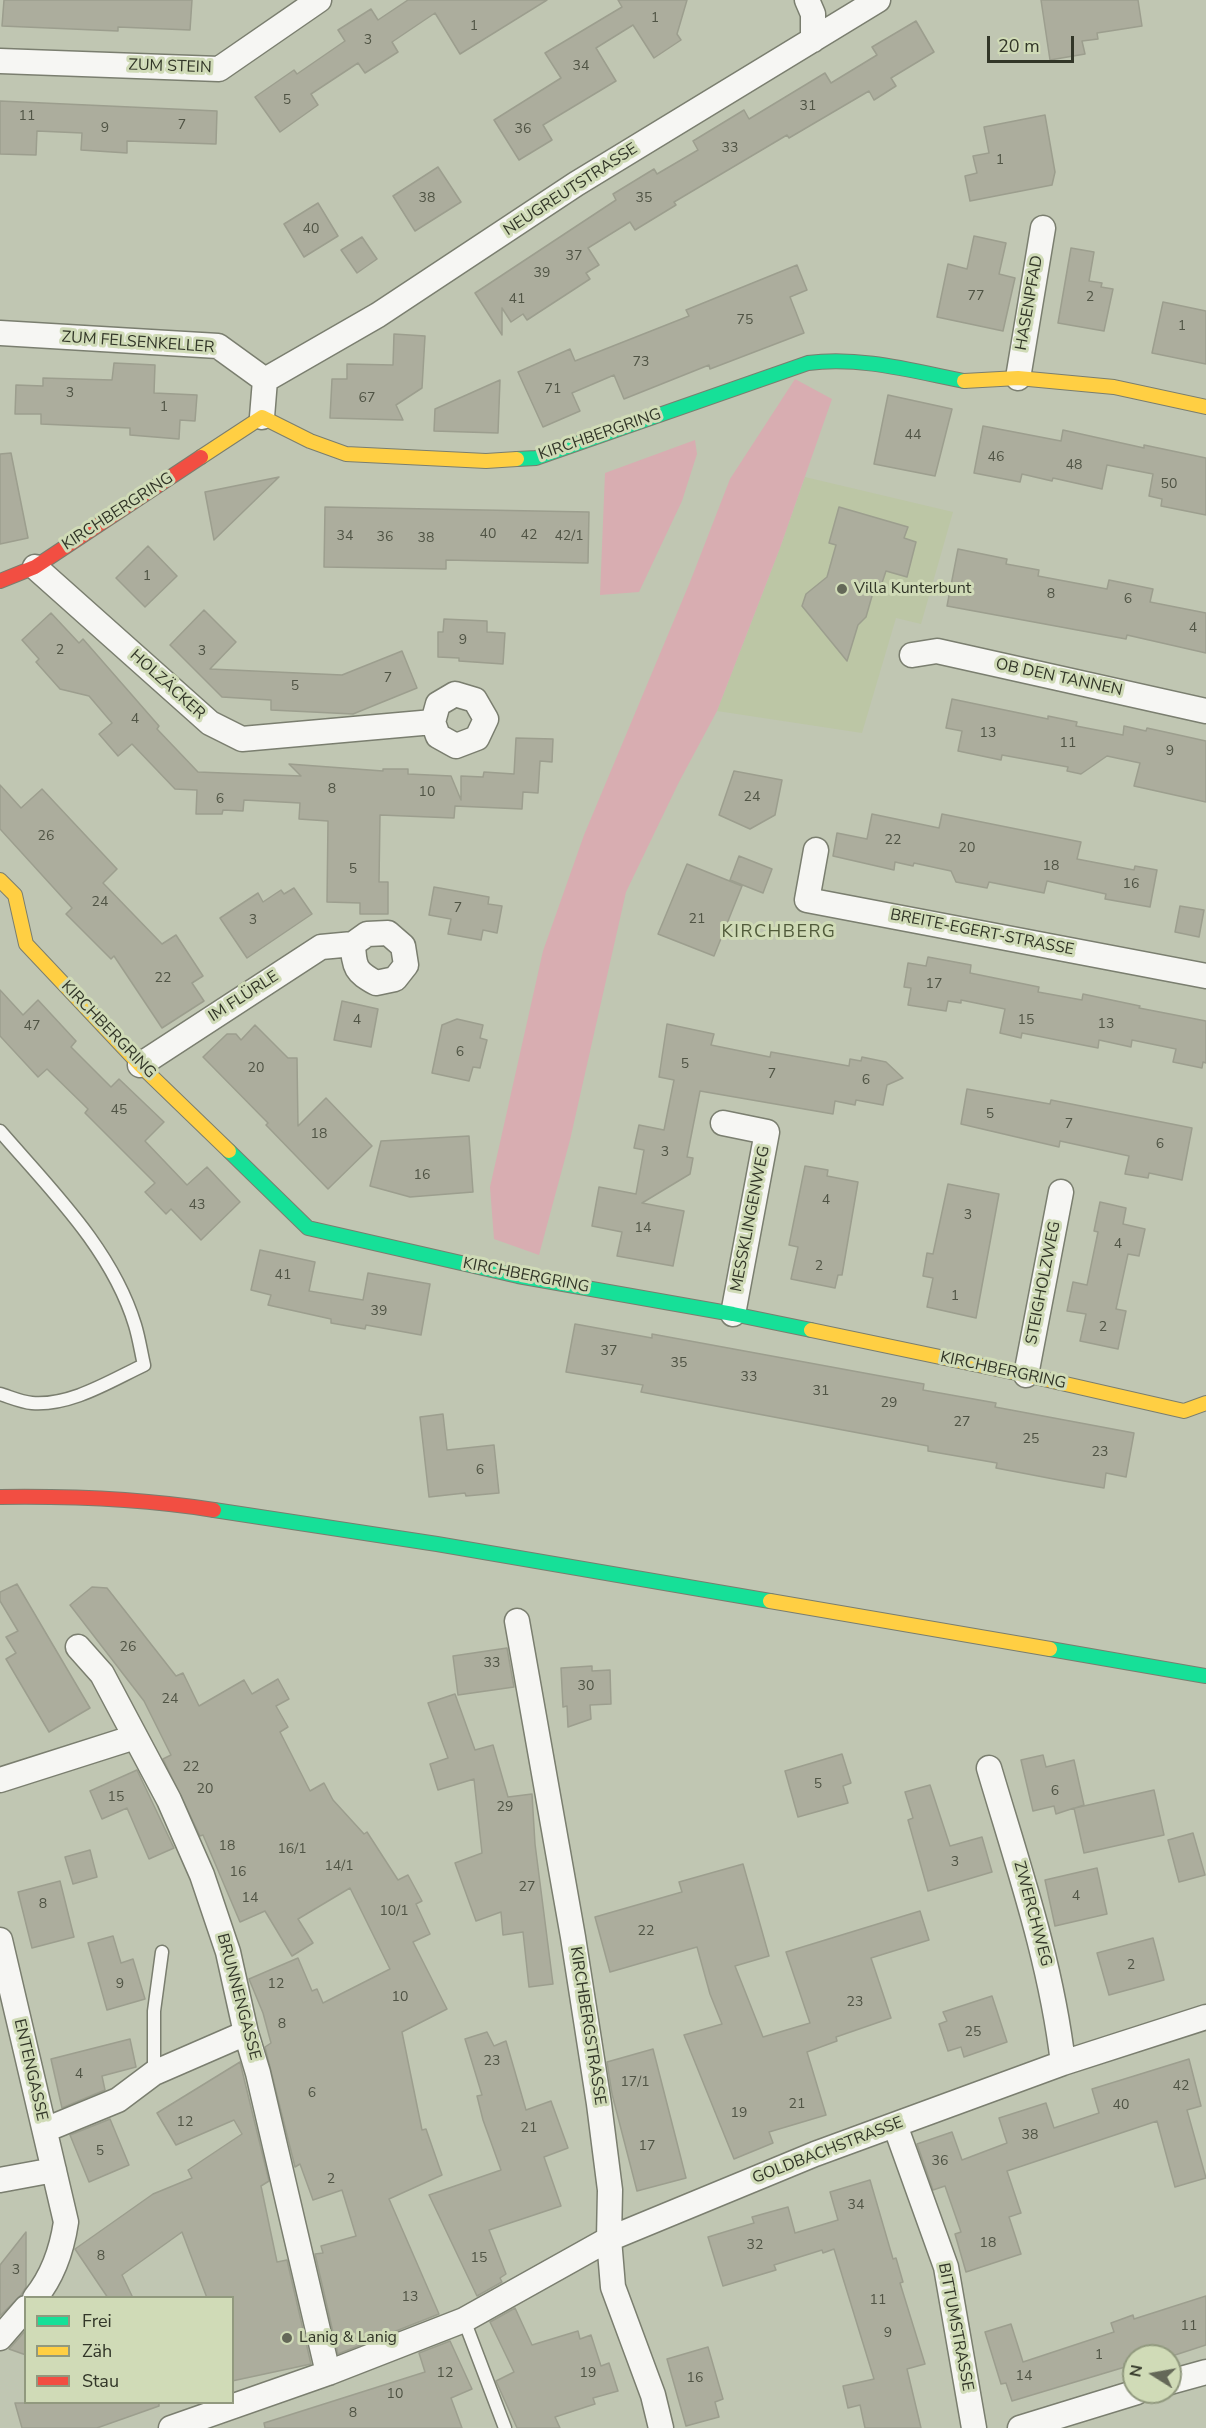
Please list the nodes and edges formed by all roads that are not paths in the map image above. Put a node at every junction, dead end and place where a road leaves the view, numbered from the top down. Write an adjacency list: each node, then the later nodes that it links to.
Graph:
1 (319, 0): 5 (street, ZUM STEIN)
2 (807, 0): 4 (street)
3 (878, 0): 4 (street, NEUGREUTSTRASSE)
4 (813, 40): 9 (street, NEUGREUTSTRASSE)
5 (0, 62)
6 (1043, 228): 8 (street, HASENPFAD)
7 (0, 333): 9 (street, ZUM FELSENKELLER)
8 (1018, 378): 10 (street, KIRCHBERGRING); 11 (street, KIRCHBERGRING)
9 (265, 380): 11 (street)
10 (1206, 407)
11 (262, 417): 12 (street, KIRCHBERGRING)
12 (35, 567): 13 (street, KIRCHBERGRING); 16 (street, HOLZÄCKER)
13 (0, 580)
14 (912, 655): 15 (street, OB DEN TANNEN)
15 (1206, 711)
16 (433, 722)
17 (816, 850): 20 (street, BREITE-EGERT-STRASSE)
18 (0, 880): 21 (street, KIRCHBERGRING)
19 (353, 944): 21 (street, IM FLÜRLE)
20 (1206, 976)
21 (140, 1065): 25 (street, KIRCHBERGRING)
22 (723, 1123): 25 (street, MESSKLINGENWEG)
23 (0, 1131): 27 (lane)
24 (1061, 1192): 26 (street, STEIGHOLZWEG)
25 (733, 1314): 26 (street, KIRCHBERGRING)
26 (1026, 1375): 28 (street, KIRCHBERGRING)
27 (0, 1394)
28 (1206, 1402)
29 (0, 1497): 32 (street)
30 (517, 1621): 46 (street, KIRCHBERGSTRASSE)
31 (78, 1647): 33 (street, BRUNNENGASSE)
32 (1206, 1676)
33 (135, 1737): 35 (street); 39 (street, BRUNNENGASSE)
34 (989, 1768): 40 (street, ZWERCHWEG)
35 (0, 1780)
36 (0, 1940): 43 (street, ENTENGASSE)
37 (162, 1952): 41 (lane)
38 (1205, 2020): 40 (street, GOLDBACHSTRASSE)
39 (246, 2033): 41 (street); 52 (street, BRUNNENGASSE)
40 (1063, 2063): 42 (street, GOLDBACHSTRASSE)
41 (154, 2073): 43 (street)
42 (895, 2126): 46 (street, GOLDBACHSTRASSE); 58 (street, BITTUMSTRASSE)
43 (45, 2130): 44 (street, ENTENGASSE)
44 (54, 2170): 45 (street); 47 (street, ENTENGASSE)
45 (0, 2180)
46 (609, 2239): 49 (street, GOLDBACHSTRASSE); 57 (street, KIRCHBERGSTRASSE)
47 (37, 2296)
48 (24, 2310): 50 (street)
49 (464, 2320): 52 (street, GOLDBACHSTRASSE); 56 (lane)
50 (0, 2338)
51 (1206, 2372): 53 (street)
52 (328, 2373): 55 (street, GOLDBACHSTRASSE)
53 (1182, 2379)
54 (1122, 2397): 59 (street)
55 (171, 2428)
56 (505, 2428)
57 (661, 2428)
58 (974, 2428)
59 (1020, 2428)

